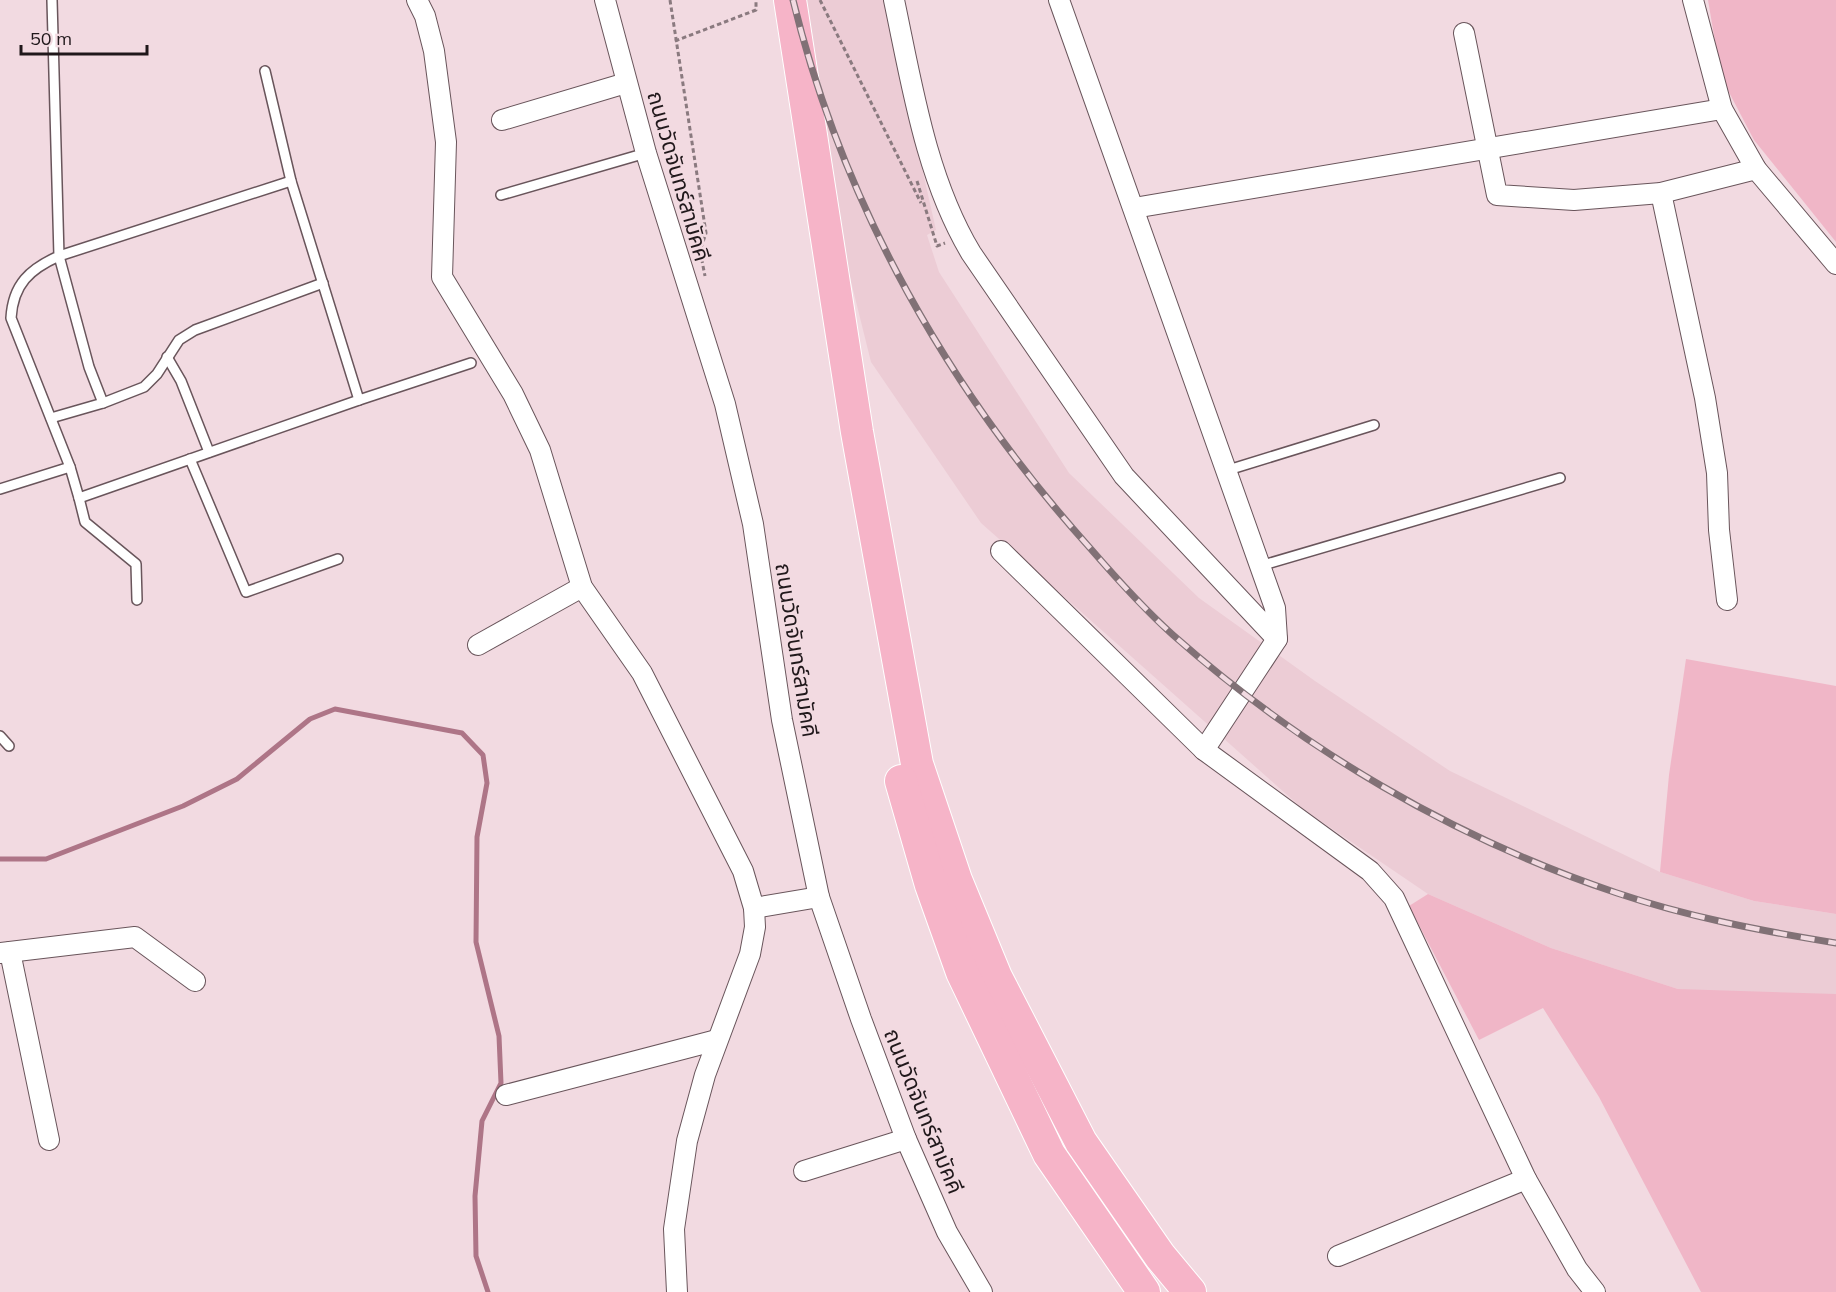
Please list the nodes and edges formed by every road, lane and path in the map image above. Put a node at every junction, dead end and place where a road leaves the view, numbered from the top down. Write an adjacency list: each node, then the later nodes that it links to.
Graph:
1 (52, 0): 26 (lane)
2 (417, 0): 46 (street)
3 (605, 0): 15 (street, ถนนวัดจันทร์สามัคคี)
4 (670, 0): 13 (path)
5 (756, 0): 13 (path)
6 (778, 0): 67 (highway)
7 (790, 0): 68 (highway)
8 (820, 0): 25 (path)
9 (894, 0): 25 (street)
10 (1059, 0): 24 (street)
11 (1693, 0): 16 (street)
12 (1464, 33): 18 (street)
13 (675, 41): 28 (path)
14 (265, 70): 21 (lane)
15 (626, 83): 17 (street); 19 (street, ถนนวัดจันทร์สามัคคี)
16 (1722, 109): 18 (street); 20 (street)
17 (502, 120)
18 (1489, 148): 22 (street); 24 (street)
19 (646, 153): 23 (lane); 54 (street, ถนนวัดจันทร์สามัคคี)
20 (1756, 169): 22 (street); 27 (street)
21 (291, 181): 26 (lane); 29 (lane)
22 (1662, 193): 48 (street)
23 (501, 195)
24 (1134, 208): 39 (street)
25 (960, 235): 49 (street)
26 (59, 256): 33 (lane); 34 (lane)
27 (1836, 264)
28 (706, 282)
29 (323, 283): 30 (lane); 32 (lane)
30 (167, 357): 33 (lane); 36 (lane)
31 (471, 363): 32 (lane)
32 (359, 400): 36 (lane)
33 (103, 404): 34 (lane)
34 (51, 418): 38 (lane)
35 (1374, 425): 39 (lane)
36 (209, 452): 37 (lane)
37 (190, 459): 42 (lane); 44 (lane)
38 (70, 467): 41 (lane); 42 (lane)
39 (1225, 471): 45 (street)
40 (1560, 478): 45 (lane)
41 (0, 489)
42 (79, 498): 47 (lane)
43 (1001, 551): 53 (street)
44 (338, 559)
45 (1260, 566): 49 (street)
46 (582, 587): 50 (street); 55 (street)
47 (137, 600)
48 (1727, 600)
49 (1277, 639): 53 (street)
50 (478, 645)
51 (0, 736): 52 (lane)
52 (9, 746)
53 (1204, 750): 63 (street)
54 (819, 897): 55 (street); 60 (street, ถนนวัดจันทร์สามัคคี)
55 (754, 909): 58 (street)
56 (5, 953): 57 (street); 61 (street)
57 (195, 981)
58 (717, 1040): 59 (street); 65 (street)
59 (506, 1095)
60 (906, 1139): 62 (street); 66 (street, ถนนวัดจันทร์สามัคคี)
61 (49, 1140)
62 (804, 1171)
63 (1526, 1179): 64 (street); 69 (street)
64 (1338, 1256)
65 (677, 1292)
66 (982, 1292)
67 (1144, 1292)
68 (1190, 1292)
69 (1595, 1292)

